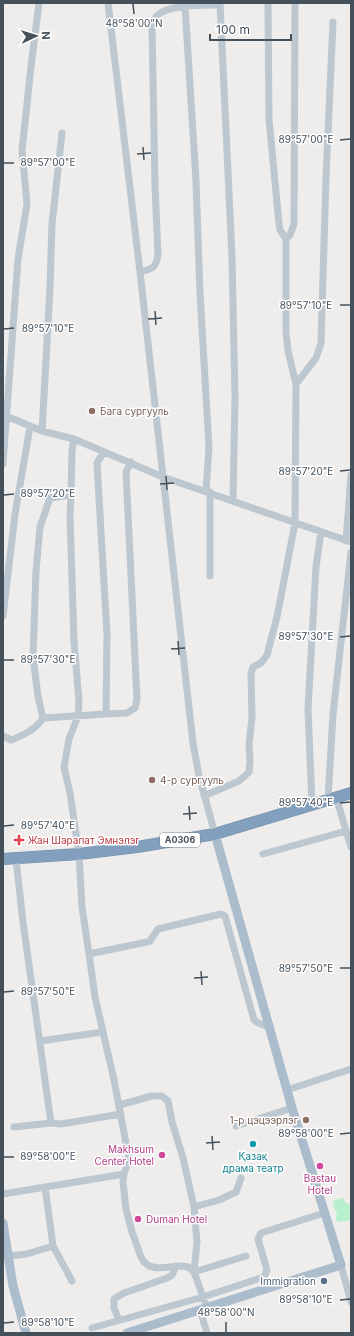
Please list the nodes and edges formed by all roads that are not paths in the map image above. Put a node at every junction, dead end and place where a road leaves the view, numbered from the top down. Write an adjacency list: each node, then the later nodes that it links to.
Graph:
1 (39, 3): 12 (street)
2 (108, 3): 10 (street)
3 (268, 3): 9 (street)
4 (296, 3): 9 (street)
5 (219, 4): 6 (street); 23 (street)
6 (185, 6): 10 (street); 21 (street)
7 (334, 22): 11 (street)
8 (62, 133): 14 (street)
9 (286, 238): 11 (street)
10 (140, 272): 20 (street)
11 (296, 384): 24 (street)
12 (5, 416): 13 (street); 18 (street)
13 (30, 427): 14 (street); 29 (street)
14 (42, 431): 15 (street)
15 (74, 439): 16 (street); 22 (street)
16 (104, 452): 17 (street); 30 (street)
17 (131, 462): 20 (street); 30 (street)
18 (3, 464)
19 (351, 475): 26 (street)
20 (163, 476): 21 (street); 35 (street)
21 (208, 492): 23 (street); 28 (street)
22 (72, 495): 31 (street); 32 (street)
23 (233, 501): 24 (street)
24 (296, 523): 25 (street); 35 (street)
25 (321, 532): 26 (street); 37 (street)
26 (349, 542)
27 (351, 552): 36 (street)
28 (210, 576)
29 (3, 616)
30 (106, 714): 31 (street)
31 (78, 716): 32 (street); 41 (street)
32 (43, 718): 33 (street)
33 (3, 736)
34 (351, 793): 36 (highway, A0306)
35 (204, 796): 39 (street)
36 (332, 798): 37 (highway, A0306); 38 (street)
37 (312, 804): 39 (highway, A0306)
38 (346, 831): 40 (street); 42 (street)
39 (215, 834): 41 (highway, A0306); 46 (main road)
40 (351, 847)
41 (79, 854): 43 (highway, A0306); 45 (street)
42 (263, 854)
43 (16, 858): 44 (highway, A0306); 48 (street)
44 (3, 859)
45 (89, 954): 46 (street); 47 (street)
46 (269, 1027): 50 (main road)
47 (103, 1032): 48 (street); 51 (street)
48 (40, 1041): 54 (street)
49 (351, 1069): 50 (street)
50 (287, 1090): 52 (main road)
51 (119, 1105): 53 (street); 61 (street)
52 (292, 1108): 55 (street); 62 (main road)
53 (121, 1114): 54 (street); 57 (street)
54 (51, 1123): 56 (street)
55 (236, 1126)
56 (14, 1127)
57 (124, 1174): 59 (street); 68 (street)
58 (240, 1178): 61 (street)
59 (45, 1187): 60 (street); 64 (street)
60 (3, 1194)
61 (194, 1207): 69 (street)
62 (324, 1213): 67 (main road); 71 (street)
63 (3, 1224): 65 (main road)
64 (53, 1246): 65 (street); 70 (street)
65 (8, 1256): 76 (main road)
66 (246, 1256): 69 (street)
67 (340, 1265): 72 (street); 73 (main road)
68 (176, 1266): 69 (street); 74 (street)
69 (194, 1272): 71 (street)
70 (72, 1281)
71 (203, 1297): 73 (street); 74 (street)
72 (351, 1302)
73 (203, 1309): 77 (main road); 78 (street)
74 (119, 1320): 75 (street)
75 (92, 1328)
76 (26, 1333)
77 (127, 1333)
78 (207, 1333)

